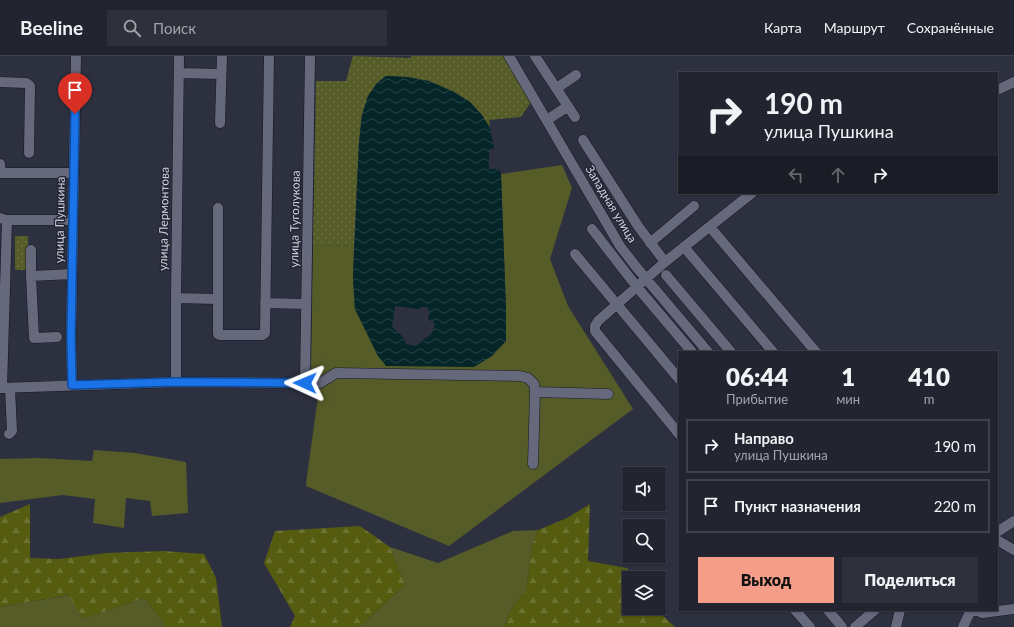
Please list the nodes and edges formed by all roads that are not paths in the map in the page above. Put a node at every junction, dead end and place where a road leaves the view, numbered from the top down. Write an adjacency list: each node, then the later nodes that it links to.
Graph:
1 (76, 56): 22 (street, улица Пушкина)
2 (179, 56): 8 (street, улица Лермонтова)
3 (222, 56): 9 (street)
4 (269, 56): 42 (street)
5 (310, 56): 43 (street, улица Туголукова)
6 (509, 56): 17 (street, Западная улица)
7 (535, 56): 13 (street)
8 (179, 73): 9 (street); 40 (street, улица Лермонтова)
9 (221, 74): 18 (street)
10 (576, 75): 13 (street)
11 (0, 82): 20 (street)
12 (1014, 82): 14 (street)
13 (557, 88): 15 (street)
14 (998, 90)
15 (568, 106): 16 (street); 17 (street)
16 (575, 117)
17 (547, 120): 38 (street, Западная улица)
18 (220, 123)
19 (583, 140): 30 (street)
20 (29, 153)
21 (0, 164): 22 (street)
22 (74, 173): 27 (street, улица Пушкина)
23 (751, 194): 28 (street)
24 (694, 206): 30 (street)
25 (218, 208): 41 (street)
26 (4, 219): 27 (street); 55 (street)
27 (73, 220): 35 (street, улица Пушкина)
28 (710, 227): 31 (street); 50 (street)
29 (592, 230): 39 (street)
30 (650, 243): 34 (street)
31 (684, 247): 34 (street); 49 (street)
32 (30, 250): 37 (street)
33 (575, 254): 44 (street)
34 (665, 262): 38 (street)
35 (72, 274): 37 (street); 54 (street, улица Пушкина)
36 (666, 275): 48 (street)
37 (31, 276): 45 (street)
38 (646, 279): 39 (street); 47 (street, Западная улица)
39 (638, 287): 44 (street); 46 (street)
40 (176, 298): 41 (street); 52 (street, улица Лермонтова)
41 (218, 299): 42 (street)
42 (265, 303): 43 (street)
43 (306, 304): 53 (street, улица Туголукова)
44 (618, 304): 51 (street); 58 (street)
45 (57, 337)
46 (691, 351)
47 (707, 351)
48 (730, 351)
49 (772, 351)
50 (815, 351)
51 (678, 378)
52 (176, 382): 53 (street); 54 (street)
53 (305, 383): 56 (street)
54 (72, 385): 55 (street)
55 (4, 388): 59 (street)
56 (535, 392): 57 (street); 60 (street)
57 (608, 394)
58 (678, 433)
59 (9, 434)
60 (533, 464)
61 (1014, 521): 62 (street)
62 (998, 531)
63 (998, 541): 64 (street)
64 (1014, 550)
65 (1014, 609): 73 (street)
66 (796, 611): 74 (street)
67 (829, 611): 75 (street)
68 (874, 611): 76 (street)
69 (900, 611): 77 (street)
70 (971, 611): 78 (street)
71 (977, 611): 72 (street)
72 (998, 611)
73 (998, 611)
74 (810, 627)
75 (842, 627)
76 (855, 627)
77 (896, 627)
78 (963, 627)

